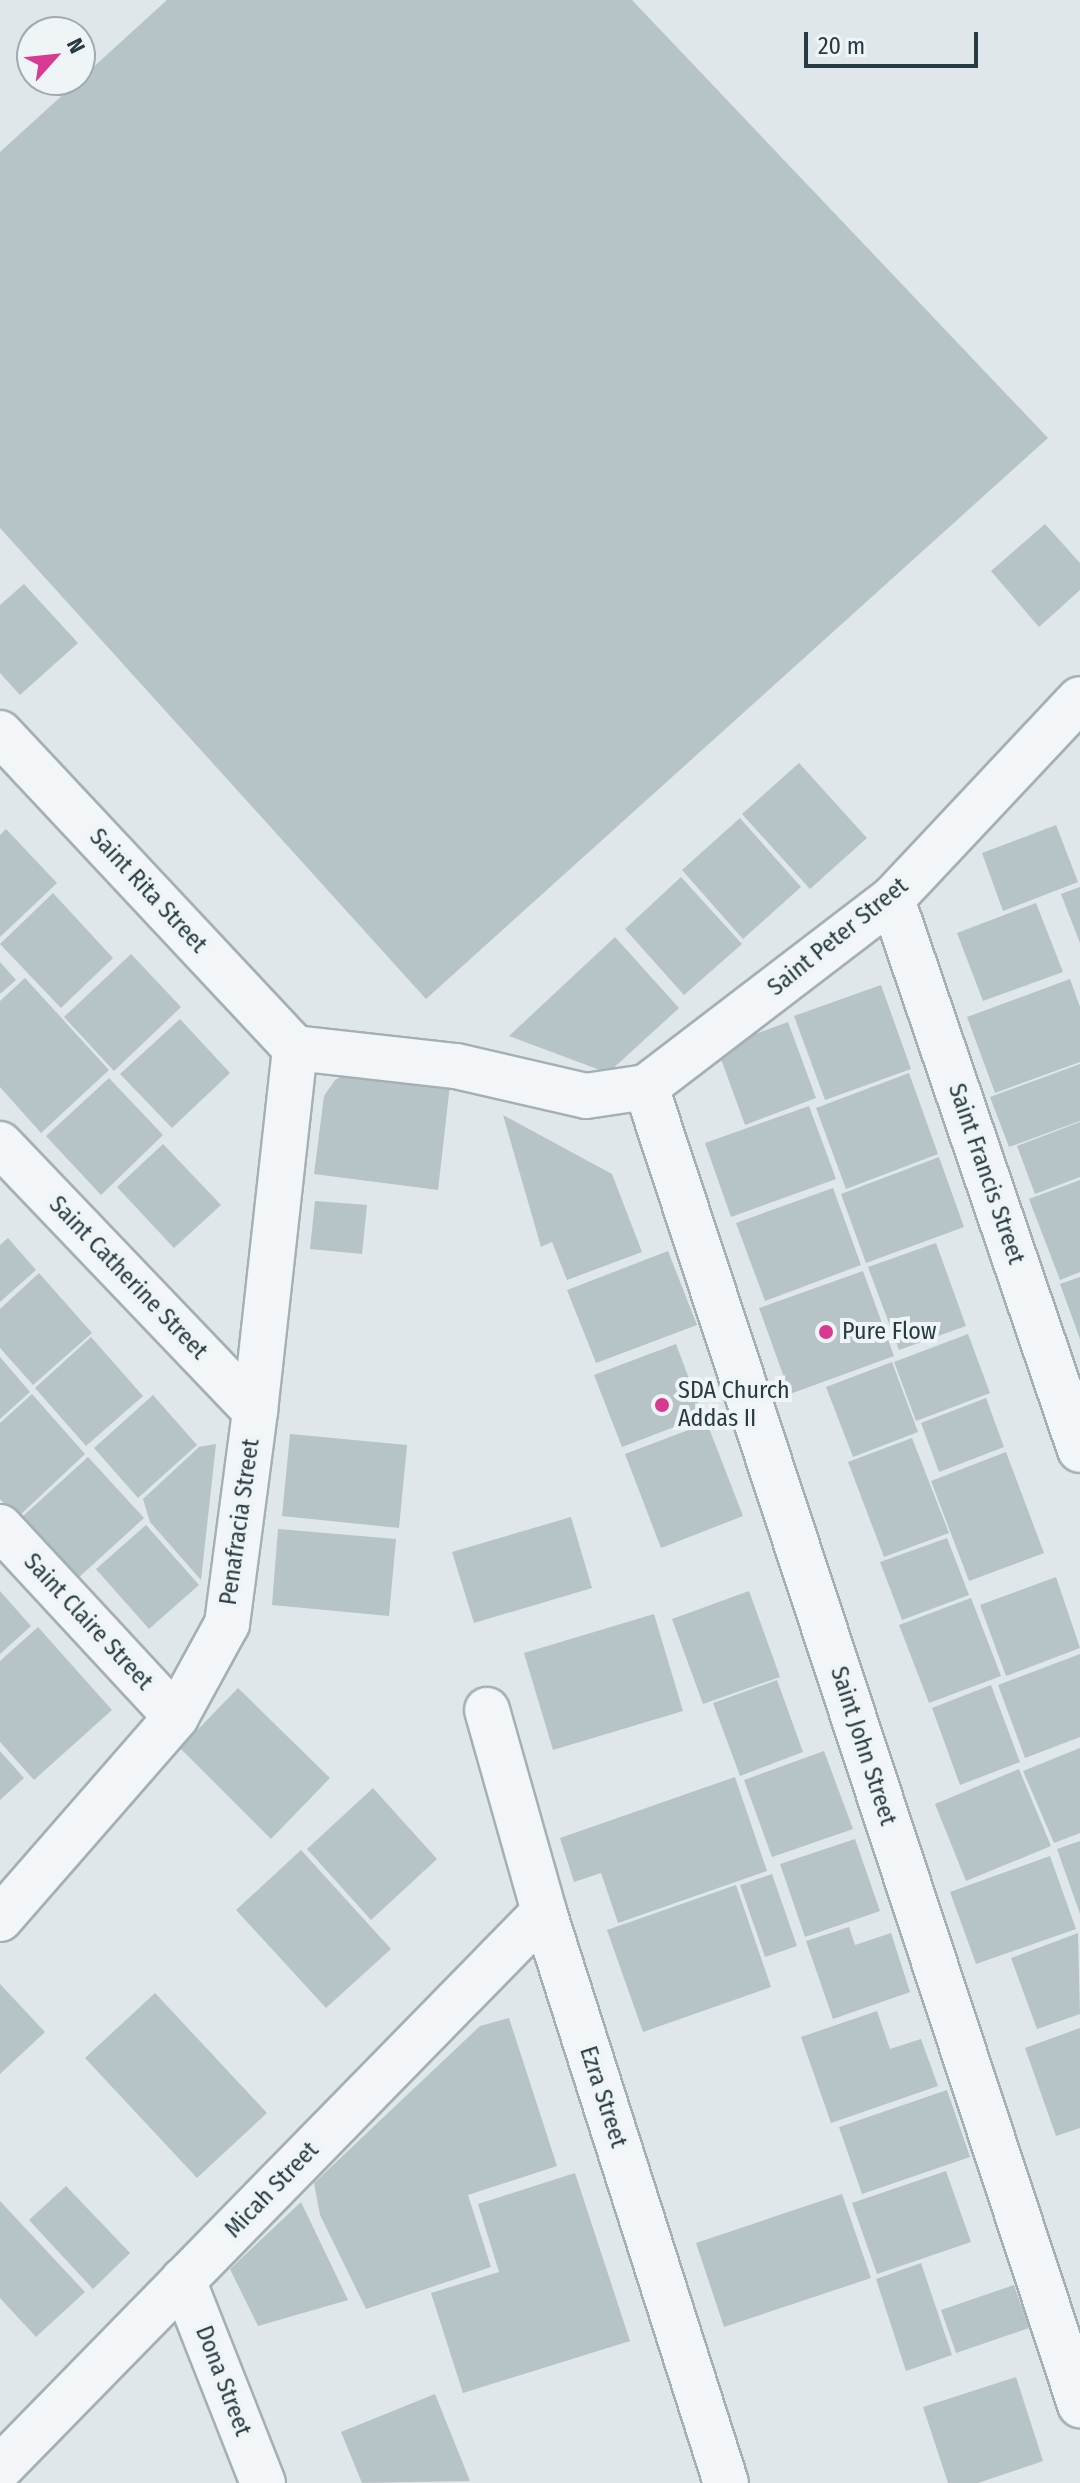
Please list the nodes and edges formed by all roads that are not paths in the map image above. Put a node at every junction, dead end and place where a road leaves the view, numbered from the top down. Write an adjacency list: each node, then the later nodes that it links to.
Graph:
1 (1080, 699): 3 (street, Saint Peter Street)
2 (0, 733): 4 (street, Saint Rita Street)
3 (892, 899): 5 (street, Saint Peter Street); 8 (street, Saint Francis Street)
4 (295, 1048): 5 (street); 7 (street, Penafracia Street)
5 (646, 1087): 15 (street, Saint John Street)
6 (0, 1144): 7 (street, Saint Catherine Street)
7 (255, 1411): 11 (street, Penafracia Street)
8 (1080, 1450)
9 (0, 1527): 11 (street, Saint Claire Street)
10 (487, 1710): 12 (street, Ezra Street)
11 (176, 1717): 13 (street, Penafracia Street)
12 (544, 1912): 14 (street, Micah Street); 18 (street, Ezra Street)
13 (0, 1919)
14 (183, 2280): 16 (street, Micah Street); 17 (street, Dona Street)
15 (1080, 2405)
16 (0, 2468)
17 (263, 2483)
18 (726, 2483)

